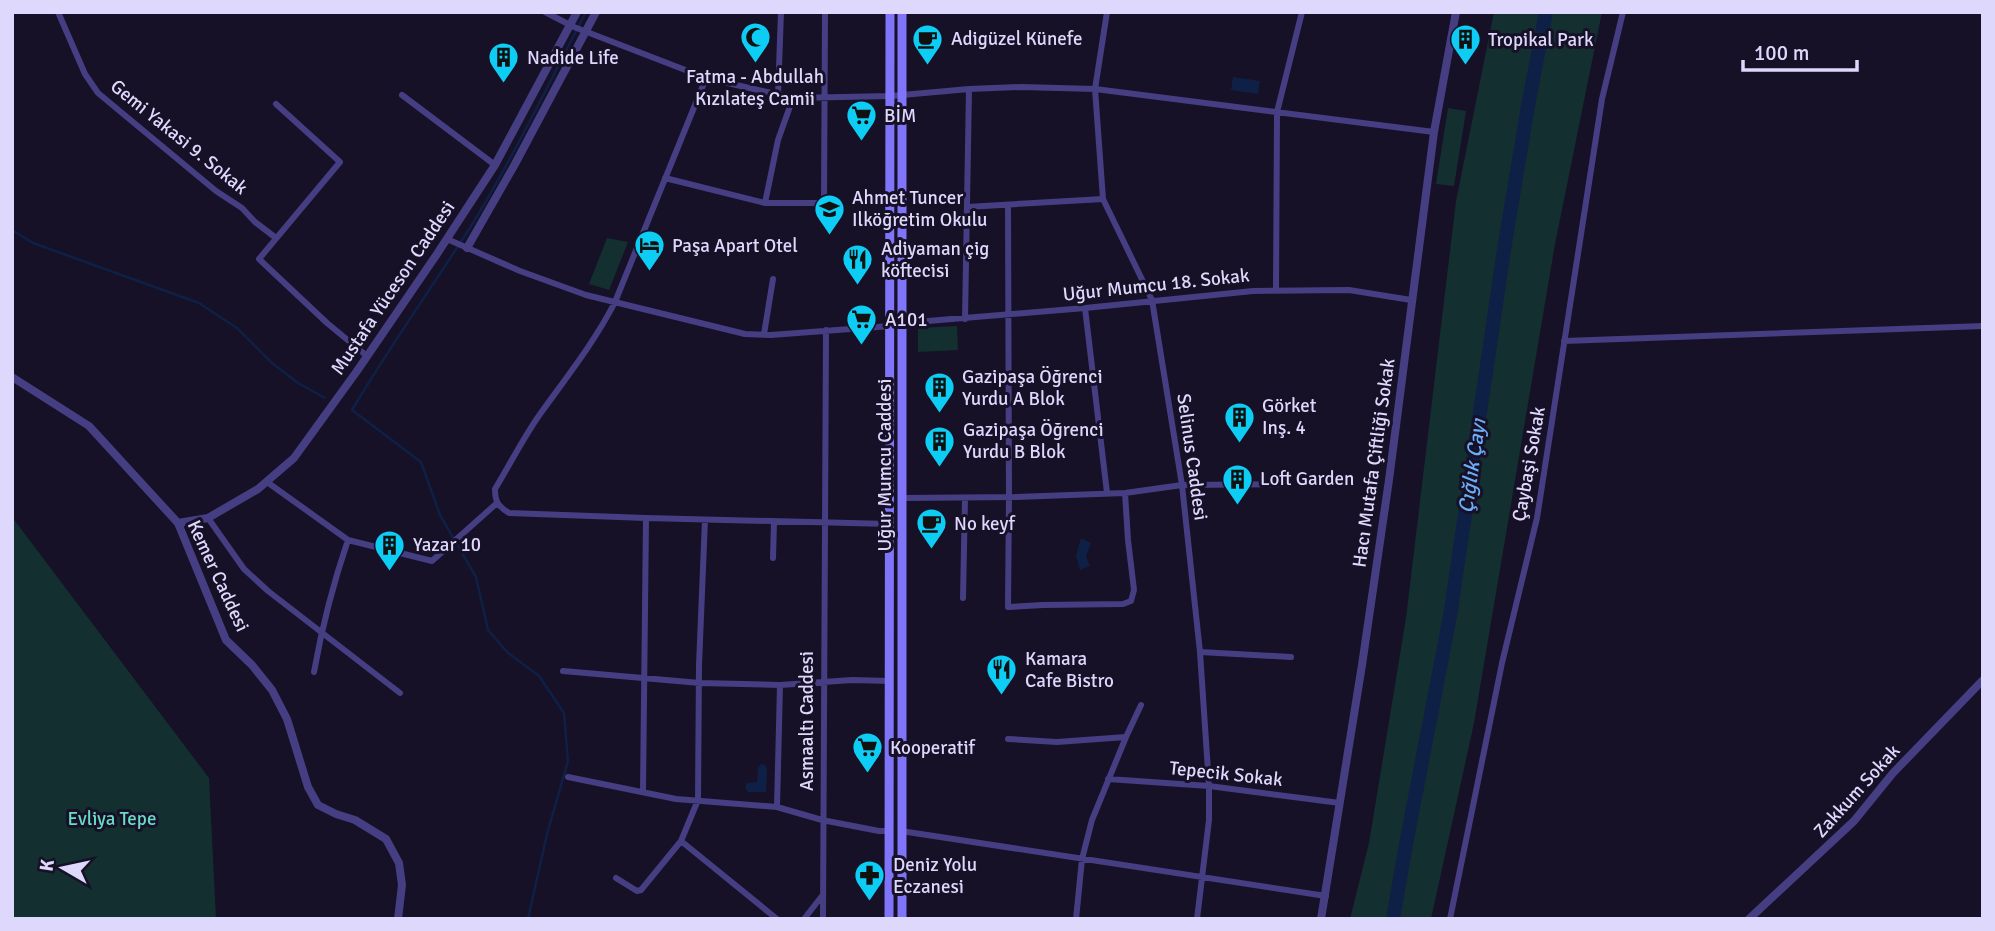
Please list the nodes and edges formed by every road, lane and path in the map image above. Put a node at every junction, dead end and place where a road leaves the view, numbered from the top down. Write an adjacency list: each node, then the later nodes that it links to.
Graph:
1 (58, 12): 32 (street, Gemi Yakasi 9. Sokak)
2 (545, 12): 13 (street)
3 (577, 12): 13 (street, Mustafa Yüceson Caddesi)
4 (596, 12): 13 (street, Mustafa Yüceson Caddesi)
5 (781, 12): 17 (street)
6 (825, 12): 21 (street)
7 (890, 12): 20 (main road, Uğur Mumcu Caddesi)
8 (902, 12): 19 (main road, Uğur Mumcu Caddesi)
9 (1107, 12): 16 (street, Selinus Caddesi)
10 (1302, 12): 24 (street)
11 (1456, 12): 25 (street, Hacı Mutafa Çiftliği Sokak)
12 (1623, 12): 48 (street, Çaybaşi Sokak)
13 (578, 28): 14 (street); 26 (street, Mustafa Yüceson Caddesi); 34 (street, Mustafa Yüceson Caddesi)
14 (705, 78): 17 (street); 27 (street)
15 (969, 89): 16 (street); 19 (street); 31 (street)
16 (1094, 89): 24 (street); 28 (street, Selinus Caddesi)
17 (778, 94): 22 (street)
18 (402, 95): 26 (street)
19 (903, 95): 20 (street); 43 (main road, Uğur Mumcu Caddesi)
20 (891, 96): 21 (street); 44 (main road, Uğur Mumcu Caddesi)
21 (823, 97): 22 (street); 29 (street)
22 (793, 98): 29 (street)
23 (276, 104): 32 (street)
24 (1277, 112): 25 (street); 36 (street)
25 (1434, 132): 38 (street, Hacı Mutafa Çiftliği Sokak)
26 (495, 165): 33 (street, Mustafa Yüceson Caddesi)
27 (665, 178): 29 (street); 39 (street)
28 (1103, 199): 30 (street); 37 (street, Selinus Caddesi)
29 (765, 203)
30 (1008, 205): 31 (street); 41 (street)
31 (967, 207): 42 (street)
32 (276, 238): 49 (street)
33 (447, 239): 34 (street); 49 (street, Mustafa Yüceson Caddesi)
34 (465, 247): 39 (street)
35 (773, 279): 47 (street)
36 (1276, 290): 37 (street, Uğur Mumcu 18. Sokak); 38 (street, Uğur Mumcu 18. Sokak)
37 (1152, 300): 40 (street, Uğur Mumcu 18. Sokak); 53 (street, Selinus Caddesi)
38 (1411, 300): 90 (street, Hacı Mutafa Çiftliği Sokak)
39 (615, 302): 47 (street); 59 (street)
40 (1085, 308): 41 (street, Uğur Mumcu 18. Sokak); 54 (street)
41 (1009, 314): 42 (street, Uğur Mumcu 18. Sokak); 56 (street)
42 (965, 318): 43 (street, Uğur Mumcu 18. Sokak)
43 (904, 323): 57 (main road, Uğur Mumcu Caddesi)
44 (890, 326): 46 (street); 66 (main road, Uğur Mumcu Caddesi)
45 (1983, 326): 48 (street)
46 (826, 330): 47 (street); 65 (street, Asmaaltı Caddesi)
47 (764, 334)
48 (1564, 341): 110 (street, Çaybaşi Sokak)
49 (367, 356): 51 (street, Mustafa Yüceson Caddesi)
50 (12, 377): 64 (street, Kemer Caddesi)
51 (267, 482): 60 (street, Mustafa Yüceson Caddesi); 67 (street)
52 (1290, 484): 53 (street)
53 (1182, 485): 55 (street); 71 (street, Selinus Caddesi)
54 (1107, 493): 55 (street); 56 (street)
55 (1125, 493): 56 (street)
56 (1009, 497): 58 (street)
57 (902, 498): 58 (street); 94 (main road, Uğur Mumcu Caddesi)
58 (965, 498): 69 (street)
59 (497, 503): 61 (street); 67 (street)
60 (208, 518): 64 (street, Mustafa Yüceson Caddesi); 70 (street)
61 (646, 518): 62 (street); 75 (street)
62 (705, 520): 63 (street); 78 (street)
63 (774, 522): 65 (street); 68 (street)
64 (178, 523): 101 (street, Kemer Caddesi)
65 (825, 523): 66 (street); 79 (street, Asmaaltı Caddesi)
66 (889, 524): 77 (main road, Uğur Mumcu Caddesi)
67 (348, 540): 70 (street)
68 (773, 558)
69 (964, 598)
70 (321, 631): 74 (street); 81 (street)
71 (1200, 652): 72 (street); 87 (street, Selinus Caddesi)
72 (1291, 657)
73 (563, 671): 75 (street)
74 (314, 672)
75 (645, 677): 78 (street); 88 (street)
76 (1983, 680): 111 (street, Zakkum Sokak)
77 (889, 681): 79 (street); 93 (main road, Uğur Mumcu Caddesi)
78 (700, 683): 80 (street); 89 (street)
79 (823, 683): 80 (street); 92 (street, Asmaaltı Caddesi)
80 (780, 685): 91 (street)
81 (400, 692)
82 (1141, 705): 83 (street)
83 (1126, 737): 84 (street); 86 (street)
84 (1008, 739)
85 (568, 778): 88 (street)
86 (1108, 779): 87 (street, Tepecik Sokak); 96 (street)
87 (1209, 786): 90 (street, Tepecik Sokak); 97 (street, Selinus Caddesi)
88 (643, 792): 89 (street)
89 (698, 800): 91 (street); 95 (street)
90 (1340, 803): 100 (street, Hacı Mutafa Çiftliği Sokak)
91 (777, 807): 92 (street)
92 (822, 820): 93 (street); 99 (street, Asmaaltı Caddesi)
93 (888, 831): 94 (main road); 105 (main road, Uğur Mumcu Caddesi)
94 (901, 831): 96 (street); 106 (main road, Uğur Mumcu Caddesi)
95 (681, 841): 98 (street); 102 (street)
96 (1082, 859): 97 (street); 107 (street)
97 (1201, 877): 100 (street); 108 (street, Selinus Caddesi)
98 (616, 878)
99 (822, 896): 103 (street); 104 (street, Asmaaltı Caddesi)
100 (1326, 896): 109 (street, Hacı Mutafa Çiftliği Sokak)
101 (398, 919)
102 (777, 919)
103 (804, 919)
104 (823, 919)
105 (889, 919)
106 (902, 919)
107 (1076, 919)
108 (1197, 919)
109 (1321, 919)
110 (1450, 919)
111 (1749, 919)

